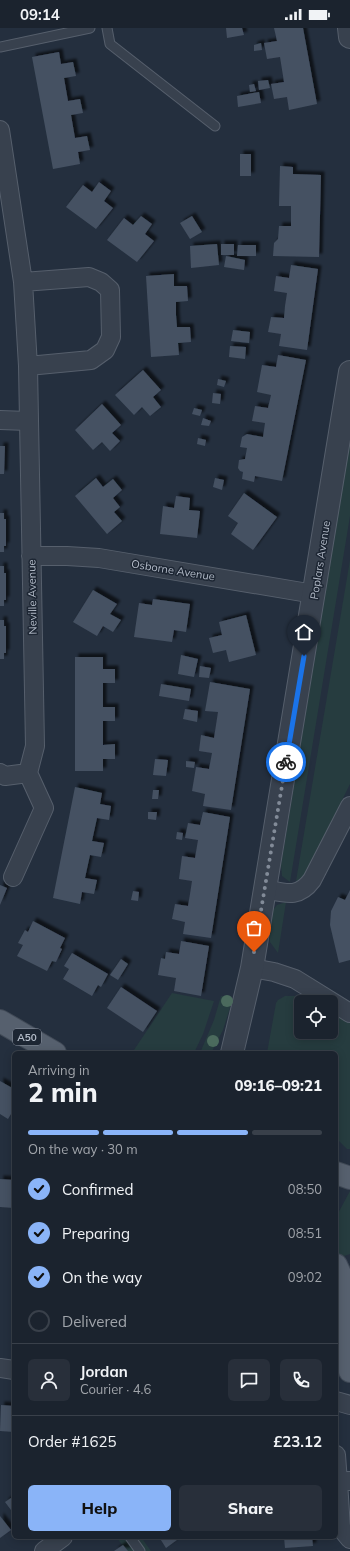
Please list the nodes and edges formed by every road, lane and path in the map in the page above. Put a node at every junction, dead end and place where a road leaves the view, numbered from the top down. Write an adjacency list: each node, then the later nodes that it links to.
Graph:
1 (90, 28): 5 (lane)
2 (107, 28): 6 (lane)
3 (349, 28): 4 (street)
4 (350, 37)
5 (0, 47)
6 (215, 126)
7 (0, 130): 8 (street, Neville Avenue)
8 (7, 224): 9 (street, Neville Avenue)
9 (23, 282): 10 (street, Neville Avenue); 10 (street)
10 (28, 366): 14 (street, Neville Avenue)
11 (350, 372): 12 (street, Poplars Avenue)
12 (348, 396): 16 (street, Poplars Avenue)
13 (0, 420): 14 (street)
14 (28, 421): 15 (street, Neville Avenue)
15 (31, 556): 16 (street, Osborne Avenue); 18 (street, Neville Avenue)
16 (314, 594): 21 (street, Poplars Avenue)
17 (0, 773): 18 (street)
18 (28, 773): 20 (street)
19 (350, 806): 21 (street)
20 (13, 877)
21 (265, 889): 22 (street, Poplars Avenue)
22 (252, 968): 23 (street); 26 (street, Poplars Avenue)
23 (350, 1013)
24 (0, 1021): 25 (main road, A50)
25 (52, 1051)
26 (232, 1051)
27 (338, 1174): 28 (main road)
28 (350, 1178)
29 (338, 1269): 30 (main road)
30 (349, 1302): 31 (main road)
31 (340, 1348): 34 (main road)
32 (0, 1368): 33 (street)
33 (12, 1370)
34 (350, 1371)
35 (338, 1402): 36 (street)
36 (350, 1405)
37 (338, 1462): 38 (street)
38 (344, 1481): 41 (street)
39 (60, 1539): 42 (street)
40 (131, 1539): 43 (lane)
41 (350, 1539)
42 (44, 1551)
43 (140, 1551)

